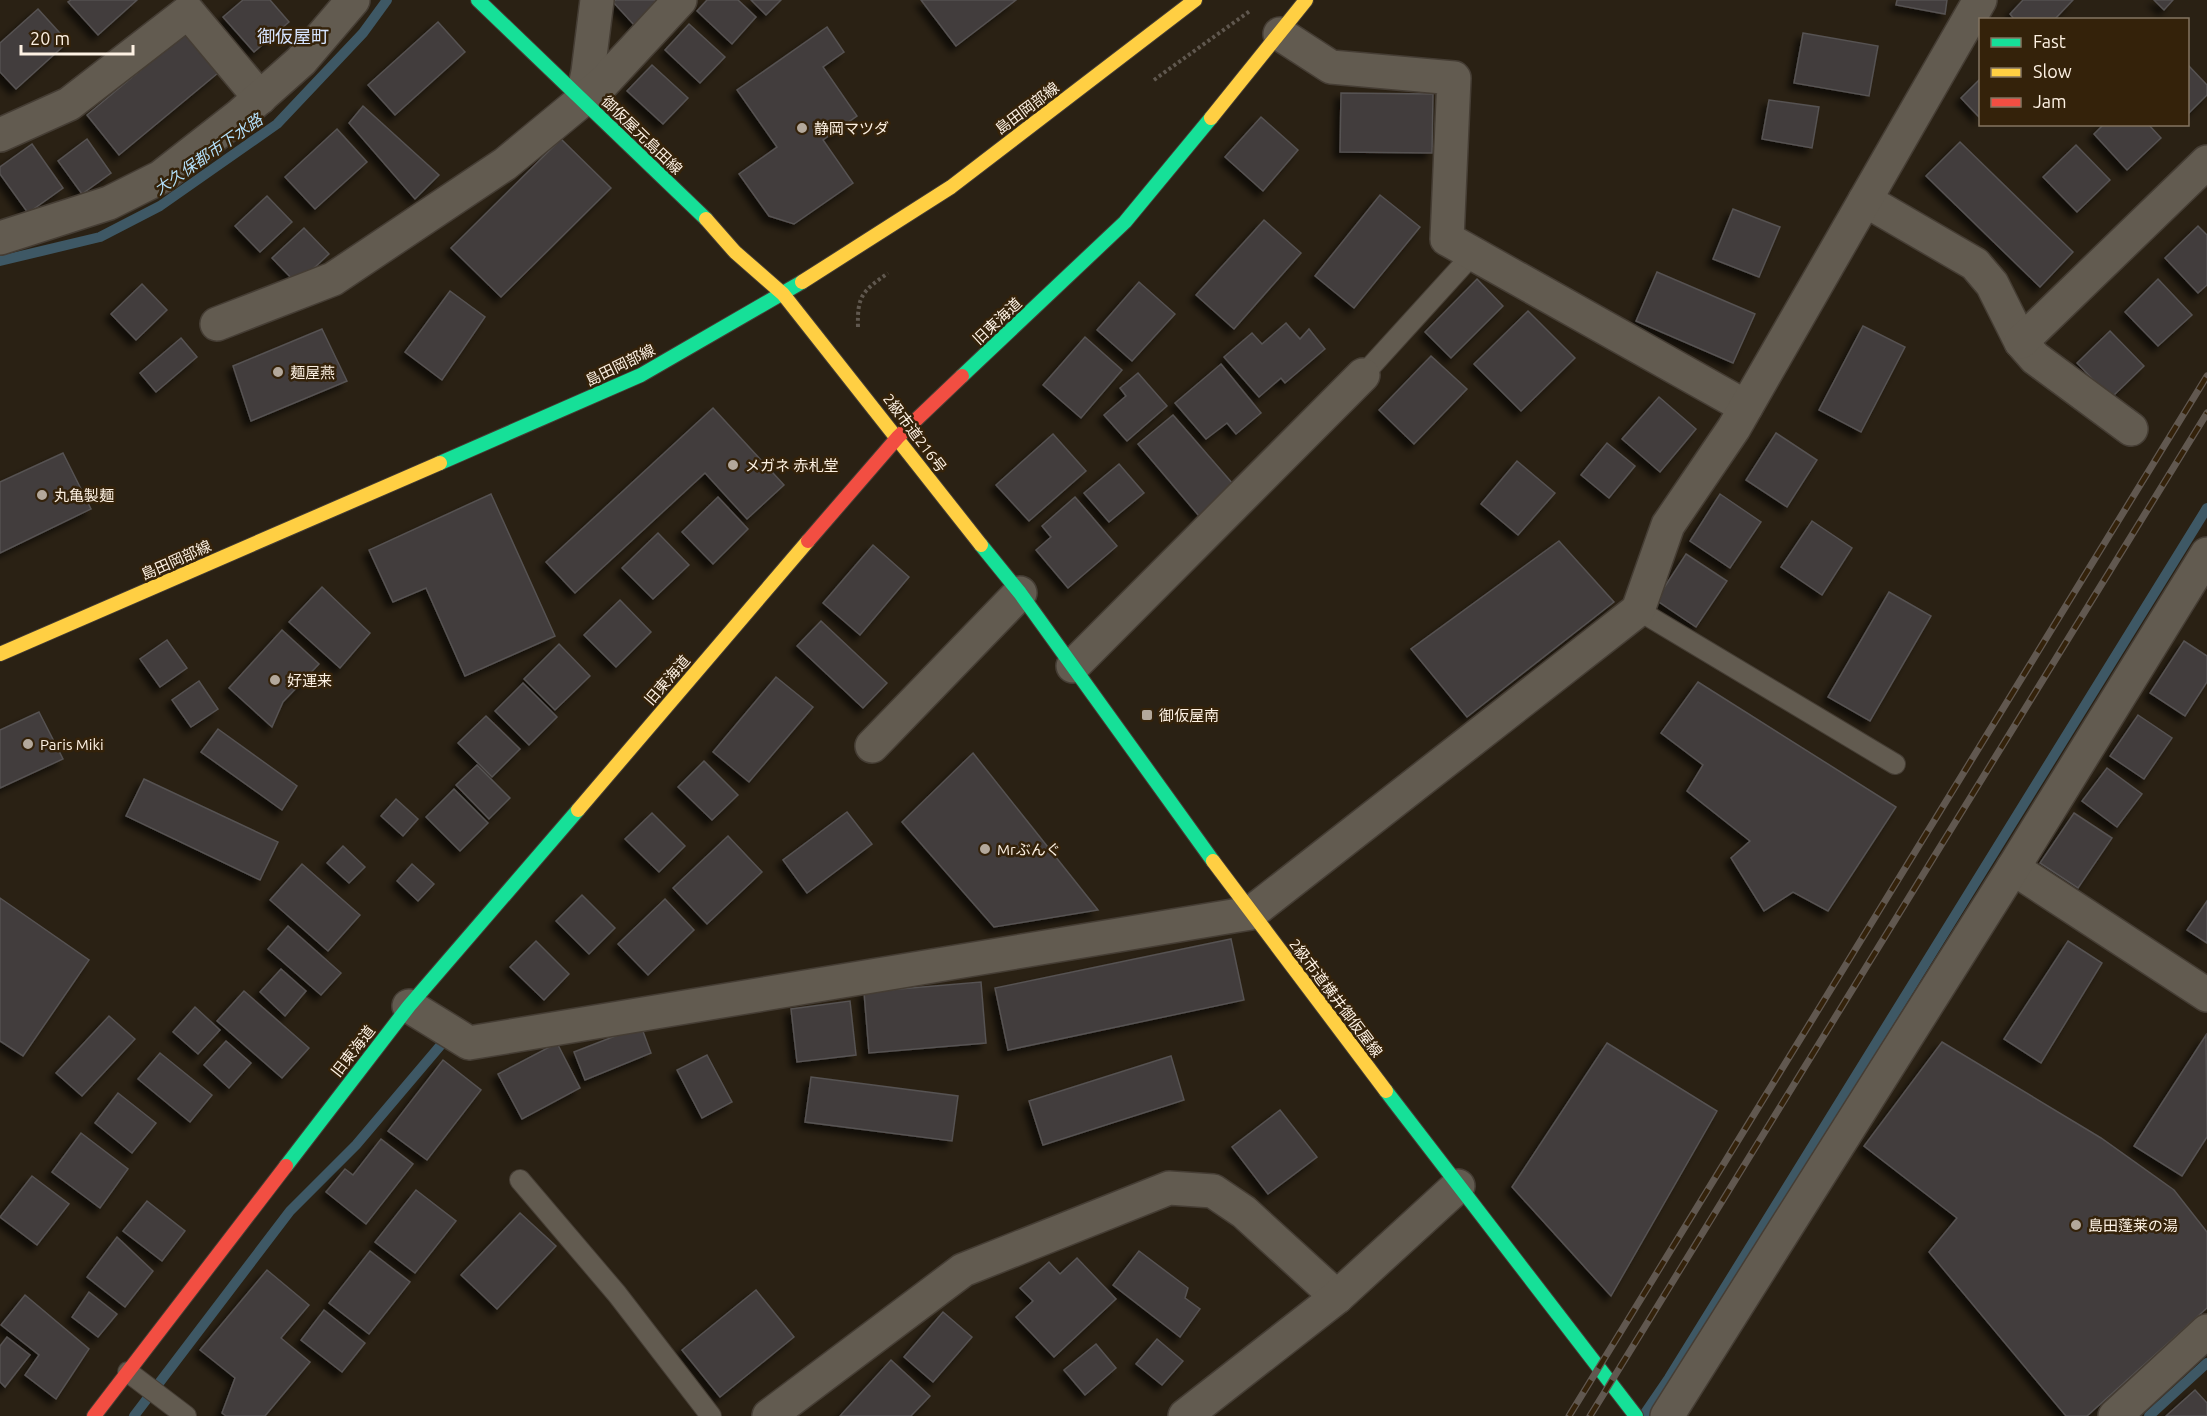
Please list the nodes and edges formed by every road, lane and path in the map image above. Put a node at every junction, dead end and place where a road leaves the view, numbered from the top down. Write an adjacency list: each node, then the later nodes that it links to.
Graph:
1 (353, 0): 11 (street)
2 (478, 0): 12 (street, 御仮屋元島田線)
3 (597, 0): 12 (street)
4 (680, 0): 12 (street)
5 (1195, 0): 19 (street, 島田岡部線)
6 (1305, 0): 9 (street, 旧東海道)
7 (1980, 0): 15 (street)
8 (1255, 7): 10 (path)
9 (1280, 34): 17 (street); 26 (street, 旧東海道)
10 (1151, 83)
11 (260, 98): 13 (street); 16 (street)
12 (582, 100): 19 (street, 御仮屋元島田線); 20 (street)
13 (0, 135)
14 (2207, 162): 22 (street)
15 (1865, 200): 22 (street); 24 (street)
16 (3, 228)
17 (1473, 254): 23 (lane); 24 (street)
18 (894, 268): 21 (path)
19 (783, 294): 26 (street, 2級市道216号); 30 (street, 島田岡部線)
20 (216, 324)
21 (858, 331)
22 (2021, 342): 25 (street)
23 (1363, 375): 31 (street)
24 (1746, 407): 29 (street)
25 (2131, 429)
26 (898, 437): 28 (street, 2級市道216号); 37 (street, 旧東海道)
27 (2207, 554): 34 (street)
28 (1020, 593): 31 (street, 2級市道横井御仮屋線); 32 (street)
29 (1638, 610): 33 (lane); 35 (street)
30 (0, 654)
31 (1073, 666): 35 (street, 2級市道横井御仮屋線)
32 (872, 746)
33 (1895, 764)
34 (2013, 868): 36 (street); 50 (street)
35 (1251, 913): 37 (street); 39 (street, 2級市道横井御仮屋線)
36 (2207, 995)
37 (409, 1006): 42 (street, 旧東海道)
38 (520, 1180): 46 (lane)
39 (1458, 1186): 40 (street); 49 (street, 2級市道横井御仮屋線)
40 (1337, 1297): 47 (street); 48 (street)
41 (2207, 1332): 43 (street)
42 (128, 1372): 44 (street, 旧東海道); 45 (lane)
43 (2117, 1415)
44 (94, 1416)
45 (186, 1416)
46 (711, 1416)
47 (769, 1416)
48 (1185, 1416)
49 (1636, 1416)
50 (1666, 1416)

